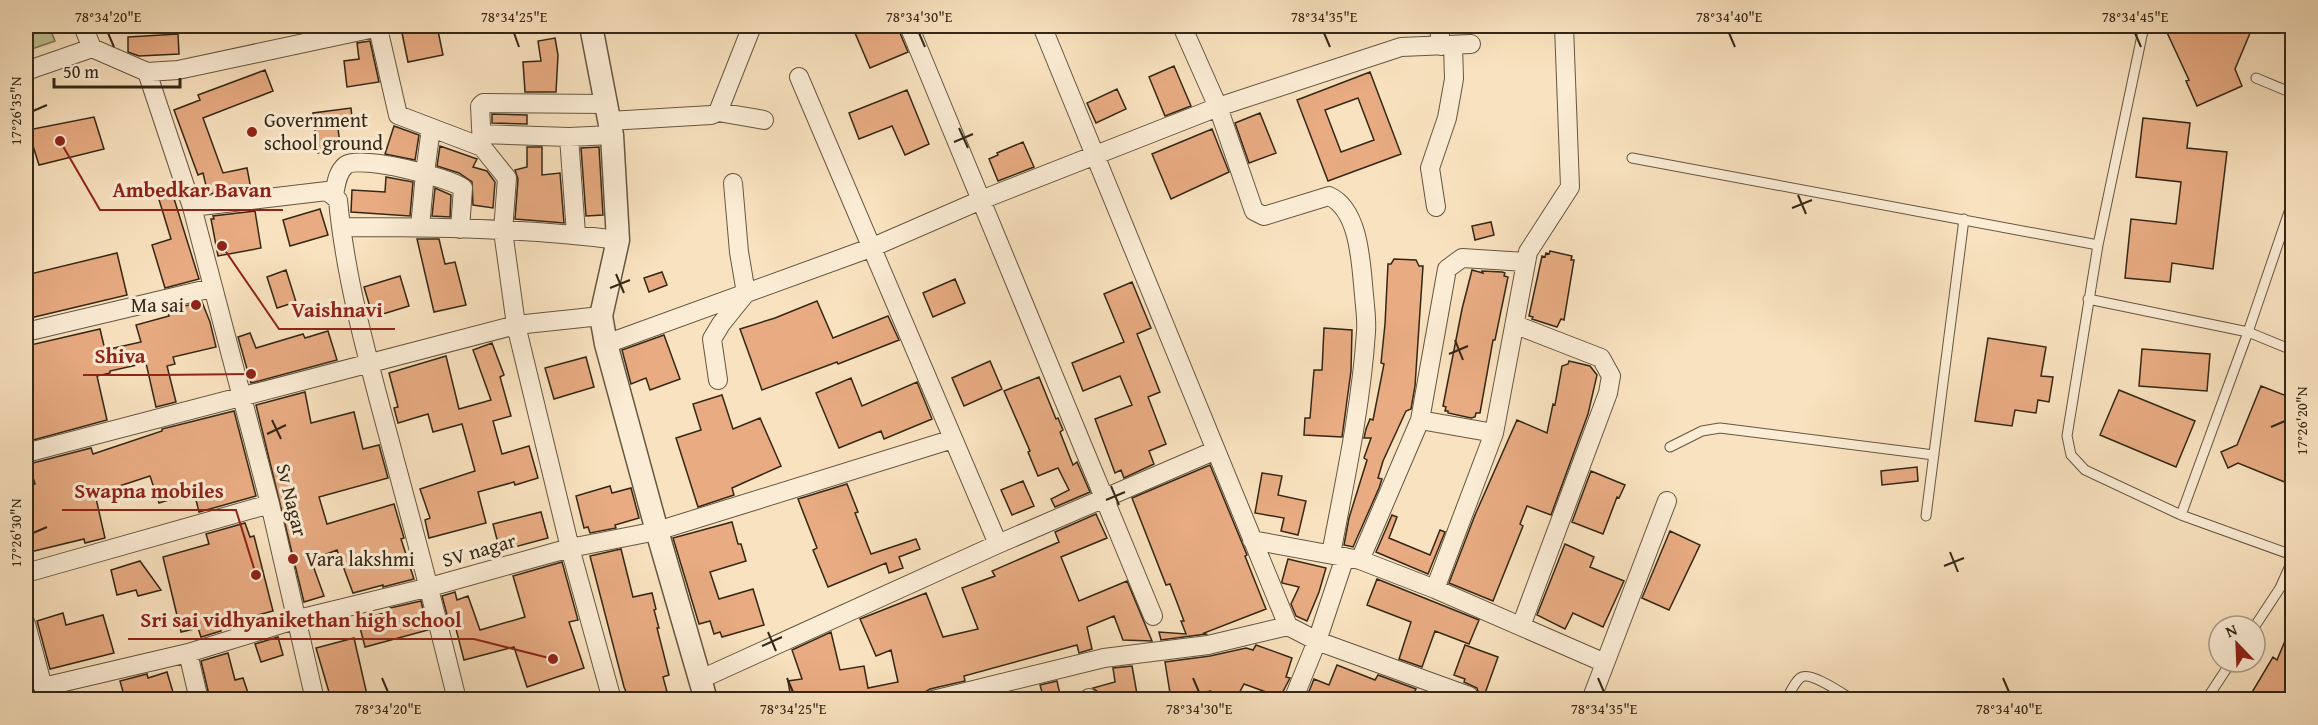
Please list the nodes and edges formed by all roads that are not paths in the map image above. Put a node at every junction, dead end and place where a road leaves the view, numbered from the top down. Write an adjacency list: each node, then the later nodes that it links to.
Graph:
1 (83, 26): 12 (street)
2 (591, 26): 20 (street)
3 (752, 26): 19 (street)
4 (909, 26): 30 (street)
5 (1042, 26): 25 (street)
6 (1182, 26): 18 (street)
7 (1439, 26): 11 (street)
8 (1564, 26): 43 (street)
9 (2144, 26): 41 (lane)
10 (381, 27): 14 (street); 22 (street)
11 (1455, 45): 18 (street); 33 (street)
12 (92, 48): 13 (street); 14 (street)
13 (26, 71)
14 (147, 72): 32 (street, Sv Nagar)
15 (799, 77): 42 (street)
16 (2256, 78): 17 (lane)
17 (2292, 93)
18 (1218, 107): 25 (street); 74 (street)
19 (718, 112): 20 (street); 21 (street)
20 (610, 120): 23 (street); 24 (street); 40 (street)
21 (764, 120)
22 (431, 128): 24 (street); 27 (street)
23 (569, 137): 24 (street); 39 (street)
24 (482, 140): 38 (street)
25 (1095, 155): 30 (street); 61 (street)
26 (1632, 158): 34 (lane)
27 (424, 173): 29 (street); 36 (street); 37 (street)
28 (733, 183): 45 (street)
29 (334, 195): 32 (street); 35 (street)
30 (981, 200): 42 (street); 64 (street)
31 (2292, 203): 51 (lane)
32 (192, 207): 44 (street, Sv Nagar)
33 (1436, 207)
34 (1964, 219): 41 (lane); 63 (lane)
35 (340, 227): 36 (street); 54 (street)
36 (420, 227): 37 (street)
37 (460, 229): 38 (street)
38 (503, 231): 39 (street); 48 (street)
39 (576, 234): 40 (street)
40 (618, 240): 47 (street)
41 (2098, 245): 46 (lane)
42 (873, 248): 45 (street); 59 (street)
43 (1527, 262): 49 (street); 57 (street)
44 (212, 288): 50 (street); 56 (street, Sv Nagar)
45 (746, 293): 52 (street); 55 (street)
46 (2088, 299): 51 (lane); 67 (lane)
47 (602, 316): 48 (street); 52 (street)
48 (516, 325): 54 (street); 72 (street)
49 (1516, 325): 58 (street); 84 (street)
50 (26, 332)
51 (2248, 332): 53 (lane); 67 (lane)
52 (606, 344): 69 (street)
53 (2292, 350)
54 (369, 365): 56 (street); 77 (street)
55 (718, 380)
56 (241, 398): 62 (street); 66 (street, Sv Nagar)
57 (1420, 420): 58 (street); 74 (street)
58 (1494, 433): 78 (street)
59 (953, 438): 69 (street, SV nagar); 71 (street)
60 (1670, 447): 63 (lane)
61 (1216, 450): 64 (street); 70 (street)
62 (26, 453)
63 (1934, 455): 68 (lane)
64 (1104, 496): 71 (street); 80 (street)
65 (1667, 501): 87 (street)
66 (270, 504): 76 (street); 81 (street, Sv Nagar)
67 (2181, 515): 73 (lane)
68 (1926, 516)
69 (657, 531): 72 (street, SV nagar); 89 (street)
70 (1252, 540): 74 (street); 83 (street)
71 (998, 544): 89 (street)
72 (570, 548): 77 (street, SV nagar); 95 (street)
73 (2292, 555)
74 (1346, 557): 78 (street); 85 (street)
75 (2292, 561): 79 (lane)
76 (26, 573)
77 (430, 587): 81 (street, SV nagar); 94 (street)
78 (1435, 589): 84 (street)
79 (2263, 614)
80 (1154, 616)
81 (298, 619): 86 (street, SV nagar); 93 (street, Sv Nagar)
82 (26, 624): 90 (street, SV nagar)
83 (1288, 626): 85 (street); 96 (street)
84 (1521, 626): 87 (street)
85 (1317, 640): 91 (street); 97 (street)
86 (188, 653): 90 (street, SV nagar); 92 (street)
87 (1605, 663): 98 (street)
88 (2223, 674): 101 (lane)
89 (704, 689)
90 (40, 693)
91 (1469, 696)
92 (199, 699)
93 (315, 699)
94 (457, 699)
95 (612, 699)
96 (933, 699)
97 (1293, 699)
98 (1591, 699)
99 (1786, 699): 100 (lane)
100 (1853, 699)
101 (2206, 699)

